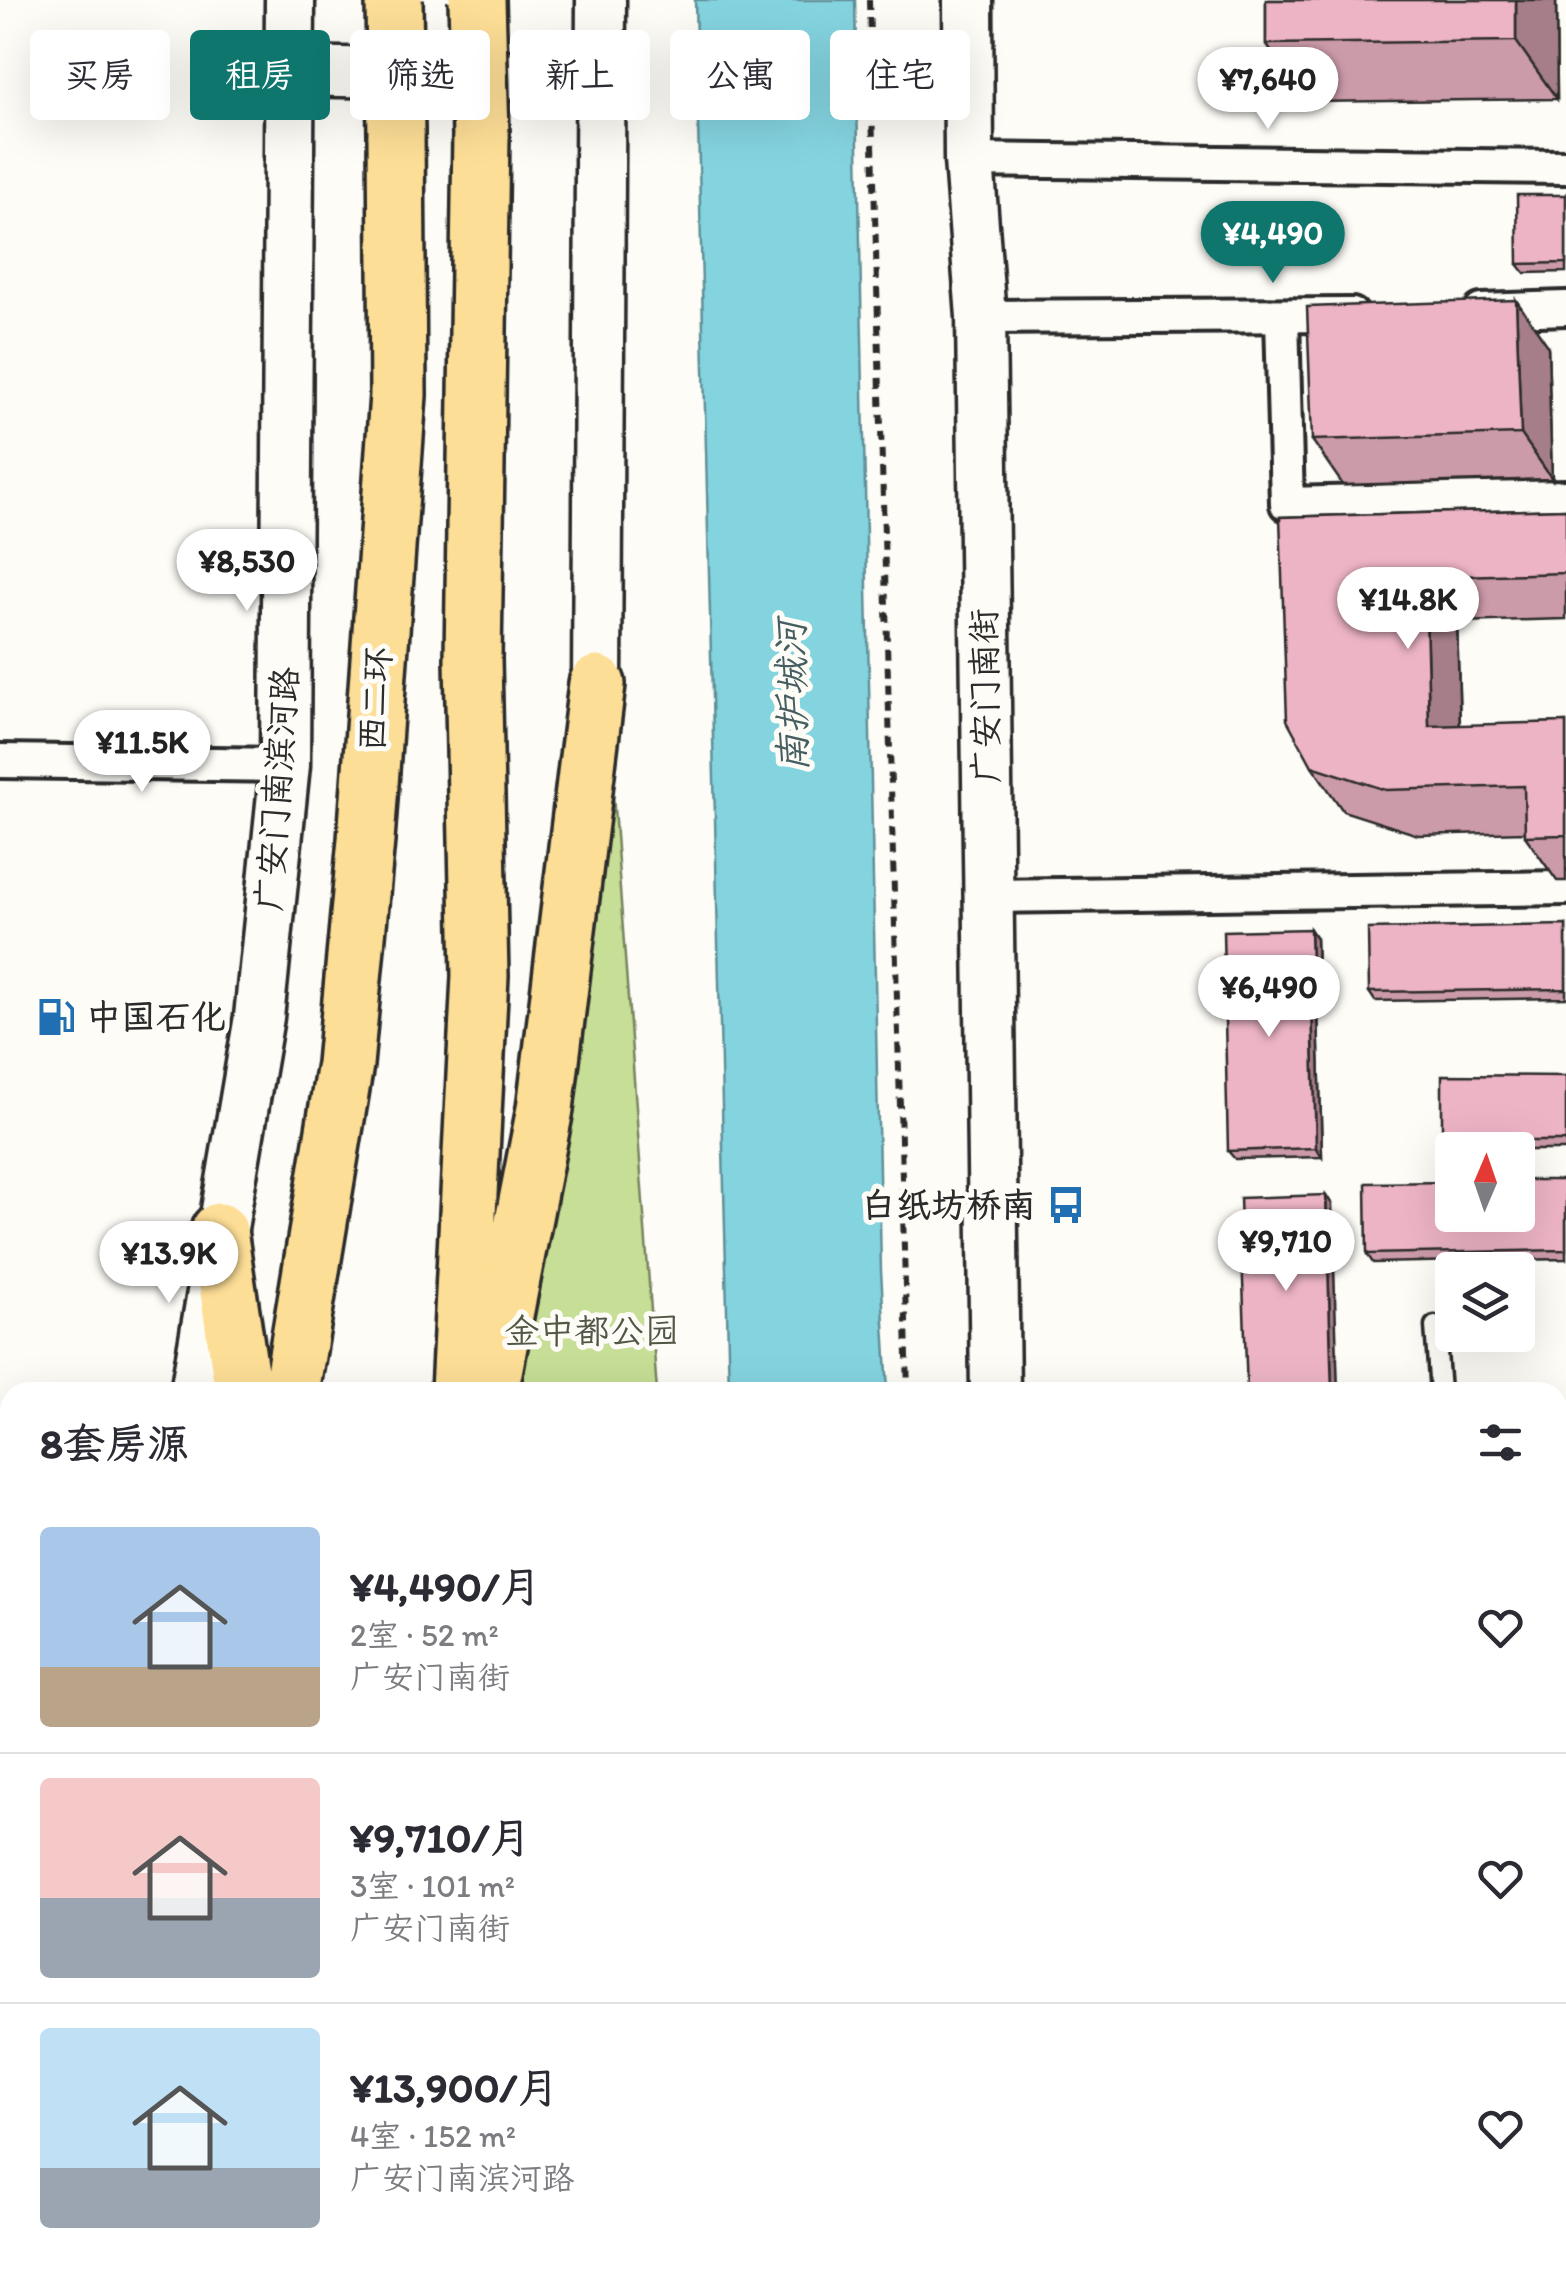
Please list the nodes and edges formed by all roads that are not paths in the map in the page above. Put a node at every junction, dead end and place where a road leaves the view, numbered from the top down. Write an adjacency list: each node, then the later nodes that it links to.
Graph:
1 (290, 0): 7 (street, 广安门南滨河路)
2 (394, 0): 30 (highway, 西二环, bridge)
3 (477, 0): 31 (highway, bridge)
4 (602, 0): 8 (street)
5 (968, 0): 13 (street, 广安门南街)
6 (1000, 0): 13 (street, 广安门南街)
7 (290, 30)
8 (602, 30)
9 (330, 73): 10 (street)
10 (510, 76)
11 (290, 120): 23 (street, 广安门南滨河路)
12 (603, 120): 21 (street)
13 (985, 160): 14 (street); 18 (street, 广安门南街)
14 (1566, 166)
15 (1566, 308): 16 (street)
16 (1452, 312)
17 (1376, 314): 19 (street)
18 (995, 317): 19 (street); 25 (street, 广安门南街)
19 (1282, 318): 20 (street)
20 (1566, 497)
21 (597, 684): 32 (highway)
22 (0, 761): 23 (street)
23 (285, 765): 26 (street, 广安门南滨河路)
24 (1566, 888): 25 (street)
25 (1002, 896): 33 (street, 广安门南街); 34 (street, 广安门南街)
26 (219, 1231): 28 (street, 广安门南滨河路); 29 (highway)
27 (1437, 1352): 35 (lane)
28 (196, 1382)
29 (242, 1382)
30 (293, 1382)
31 (460, 1382)
32 (492, 1382)
33 (995, 1382)
34 (1022, 1382)
35 (1439, 1382)

